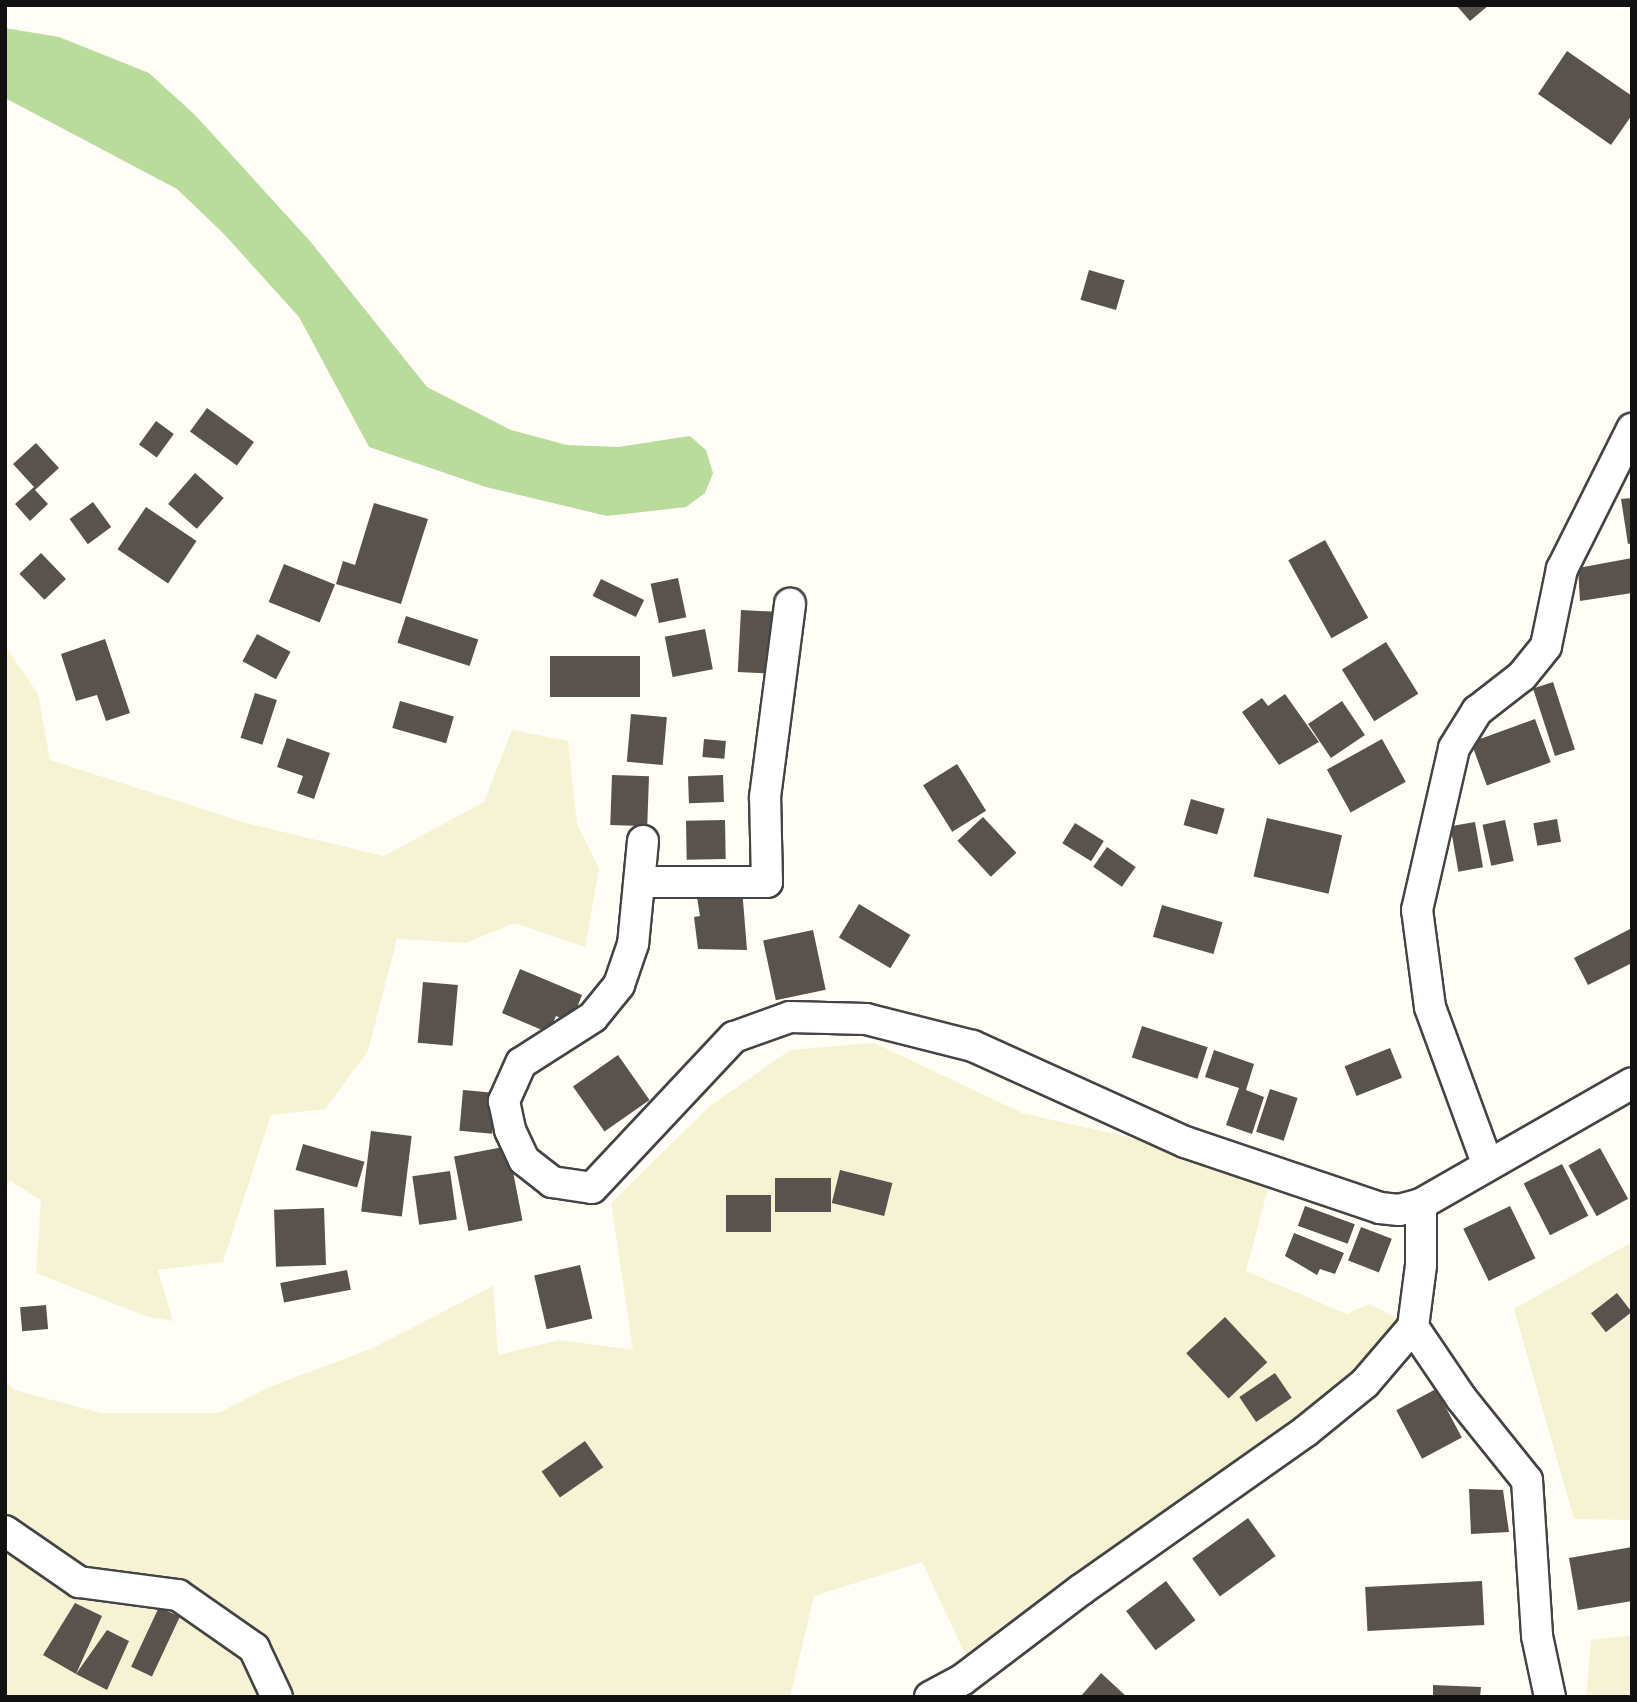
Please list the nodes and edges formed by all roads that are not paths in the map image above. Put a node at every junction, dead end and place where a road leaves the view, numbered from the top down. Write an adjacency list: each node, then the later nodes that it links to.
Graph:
1 (1632, 429): 6 (street)
2 (790, 604): 4 (street)
3 (643, 841): 4 (street)
4 (641, 882): 7 (street)
5 (1632, 1083): 6 (street)
6 (1487, 1163): 7 (street)
7 (1421, 1204): 8 (street)
8 (1413, 1327): 11 (street); 12 (street)
9 (5, 1531): 10 (street)
10 (277, 1697)
11 (930, 1697)
12 (1550, 1697)

